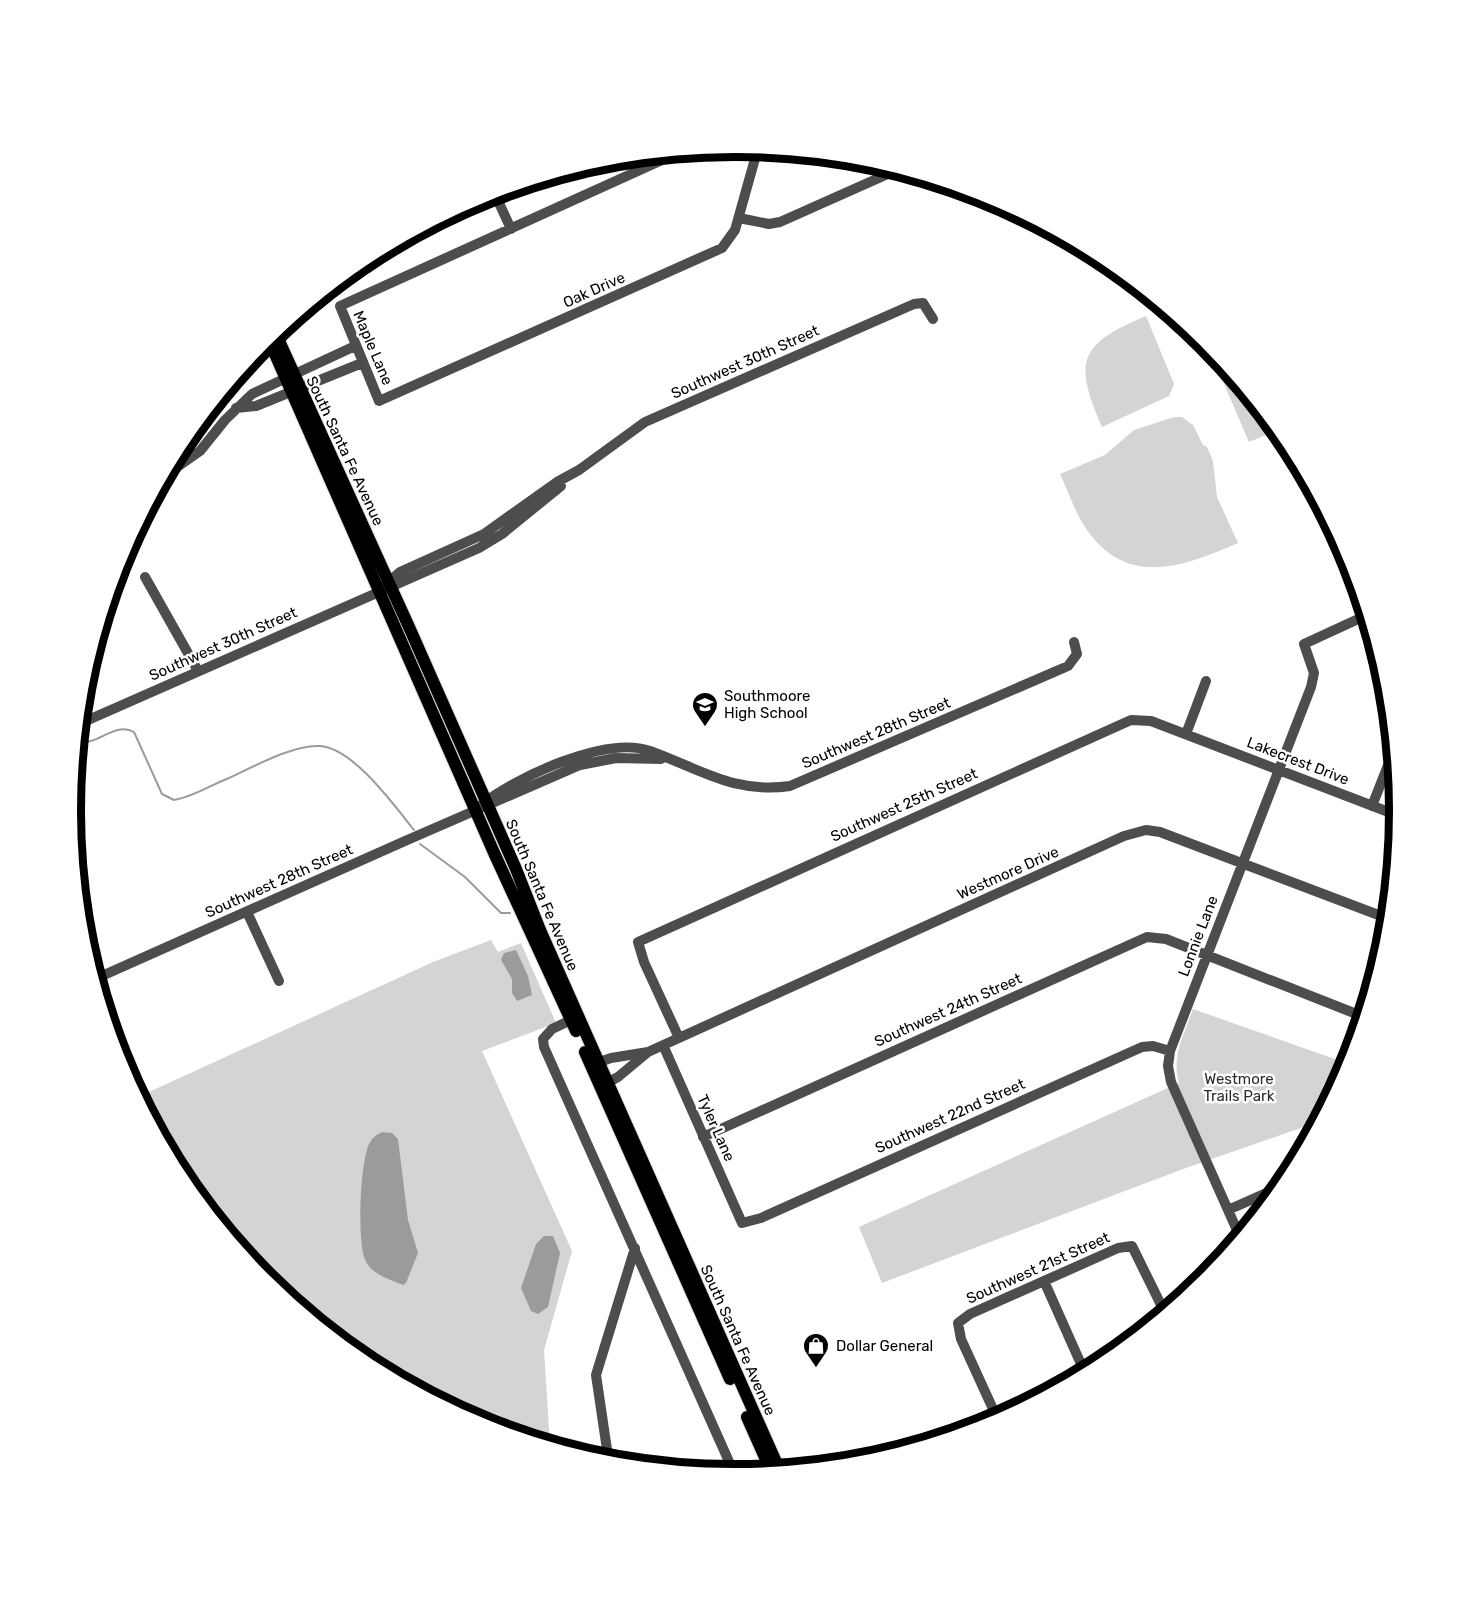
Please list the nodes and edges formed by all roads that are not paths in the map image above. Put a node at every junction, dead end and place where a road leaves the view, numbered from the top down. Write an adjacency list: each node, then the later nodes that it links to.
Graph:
1 (755, 157): 5 (street, Oak Drive)
2 (660, 161): 6 (street)
3 (886, 175): 5 (street)
4 (498, 201): 6 (street)
5 (738, 218): 14 (street, Oak Drive)
6 (511, 229): 9 (street, Maple Lane)
7 (933, 319): 18 (street, Southwest 30th Street)
8 (279, 343): 12 (main road, South Santa Fe Avenue)
9 (354, 346): 11 (street, Maple Lane); 12 (street)
10 (273, 348): 12 (main road, South Santa Fe Avenue)
11 (362, 363): 13 (street); 14 (street, Maple Lane)
12 (290, 377): 13 (main road, South Santa Fe Avenue); 15 (street)
13 (296, 391): 15 (street); 18 (main road, South Santa Fe Avenue)
14 (379, 401)
15 (236, 408): 16 (street)
16 (180, 465)
17 (146, 577): 21 (street)
18 (385, 586): 21 (street, Southwest 30th Street); 27 (main road, South Santa Fe Avenue)
19 (1360, 618): 26 (street, Lonnie Lane)
20 (1074, 642): 27 (street, Southwest 28th Street)
21 (198, 671): 23 (street, Southwest 30th Street)
22 (1206, 681): 24 (street)
23 (88, 720)
24 (1186, 734): 26 (street, Lakecrest Drive); 38 (street, Southwest 25th Street)
25 (1388, 766): 28 (street)
26 (1280, 770): 28 (street, Lakecrest Drive); 30 (street, Lonnie Lane)
27 (483, 806): 31 (street, Southwest 28th Street); 37 (main road, South Santa Fe Avenue); 42 (main road, South Santa Fe Avenue)
28 (1372, 806): 29 (street, Lakecrest Drive)
29 (1389, 812)
30 (1243, 862): 32 (street, Westmore Drive); 33 (street, Lonnie Lane); 38 (street, Westmore Drive)
31 (247, 912): 34 (street, Southwest 28th Street); 35 (street)
32 (1380, 915)
33 (1207, 956): 36 (street, Southwest 24th Street); 40 (street, Lonnie Lane); 44 (street, Southwest 24th Street)
34 (102, 977)
35 (279, 981)
36 (1356, 1014)
37 (571, 1020): 42 (main road, South Santa Fe Avenue); 49 (street)
38 (679, 1038): 39 (street, Westmore Drive)
39 (663, 1045): 41 (street, Westmore Drive); 44 (street, Tyler Lane)
40 (1170, 1051): 46 (street, Lonnie Lane); 47 (street, Southwest 22nd Street)
41 (648, 1052): 42 (street, Westmore Drive); 43 (street, Westmore Drive)
42 (595, 1064): 43 (main road, South Santa Fe Avenue)
43 (604, 1084): 55 (main road, South Santa Fe Avenue); 56 (main road, South Santa Fe Avenue)
44 (703, 1137): 47 (street, Tyler Lane)
45 (1265, 1194): 46 (street)
46 (1228, 1210): 48 (street, Lonnie Lane)
47 (742, 1223)
48 (1237, 1230)
49 (635, 1248): 54 (street); 57 (street)
50 (1044, 1281): 51 (street, Southwest 21st Street); 52 (street); 53 (street, Southwest 21st Street)
51 (1161, 1306)
52 (1081, 1365)
53 (994, 1411)
54 (608, 1452)
55 (768, 1463)
56 (776, 1463)
57 (730, 1464)

